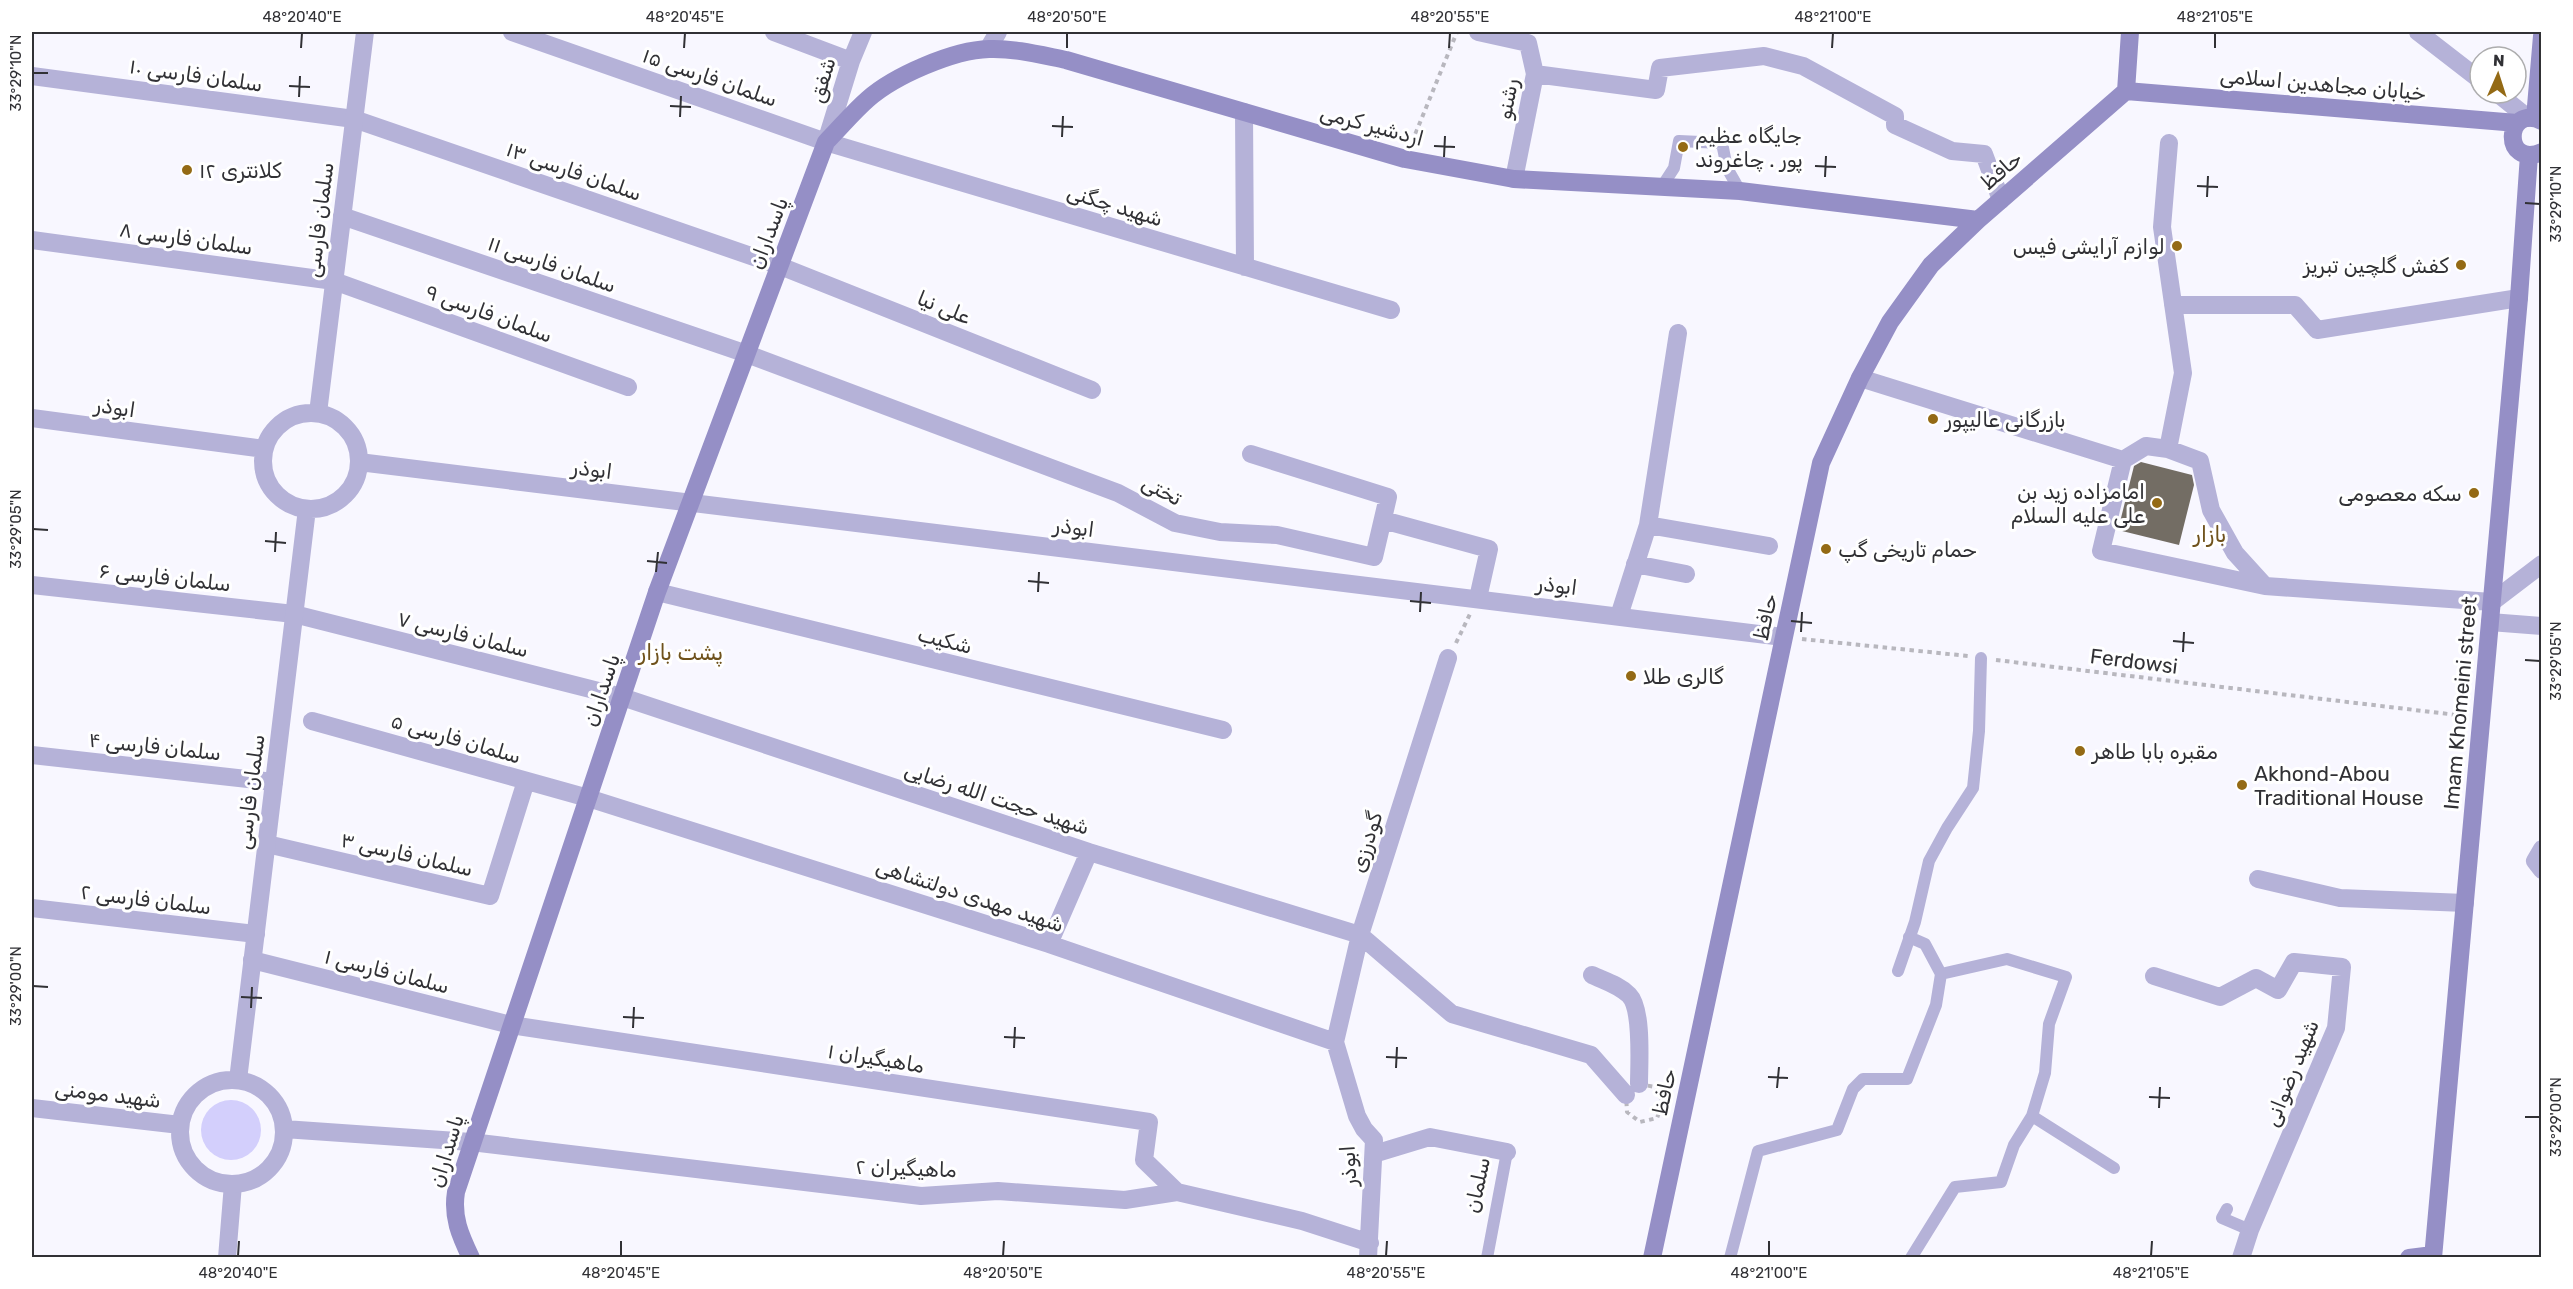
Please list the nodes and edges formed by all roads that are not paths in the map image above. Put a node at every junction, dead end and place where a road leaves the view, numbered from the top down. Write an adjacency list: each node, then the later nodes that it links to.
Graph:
1 (365, 32): 19 (street, سلمان فارسی)
2 (512, 32): 21 (street, سلمان فارسی ۱۵)
3 (774, 32): 12 (street)
4 (862, 32): 12 (street, شفق)
5 (998, 32): 11 (street)
6 (1485, 32): 10 (street, رشنو)
7 (2130, 32): 16 (main road)
8 (2418, 32): 13 (street)
9 (2541, 36): 20 (main road)
10 (1529, 37): 14 (street, رشنو)
11 (988, 49): 18 (main road, اردشیر کرمی); 21 (main road, اردشیر کرمی)
12 (851, 61): 21 (street, شفق)
13 (2468, 71)
14 (1535, 74): 24 (street, رشنو); 27 (street)
15 (32, 76): 19 (street, سلمان فارسی ۱۰)
16 (2126, 91): 20 (main road, خیابان مجاهدین اسلامی); 27 (main road, حافظ)
17 (2512, 105): 20 (street)
18 (1244, 112): 24 (main road, اردشیر کرمی); 32 (street)
19 (354, 119): 28 (street, سلمان فارسی); 31 (street, سلمان فارسی ۱۳)
20 (2530, 120): 23 (main road)
21 (826, 142): 31 (main road, پاسداران); 32 (street, شهید چگنی)
22 (2169, 143): 35 (street)
23 (2535, 154): 34 (main road, Imam Khomeini street)
24 (1514, 179): 25 (main road, اردشیر کرمی)
25 (1661, 188): 26 (main road, اردشیر کرمی); 26 (lane)
26 (1740, 191): 29 (main road, اردشیر کرمی)
27 (2001, 200): 29 (main road, حافظ)
28 (342, 216): 33 (street, سلمان فارسی); 38 (street, سلمان فارسی ۱۱)
29 (1978, 220): 39 (main road, حافظ)
30 (32, 240): 33 (street, سلمان فارسی ۸)
31 (780, 266): 38 (main road, پاسداران); 41 (street, علی نیا)
32 (1245, 267): 36 (street, شهید چگنی)
33 (334, 281): 40 (street, سلمان فارسی ۹); 42 (street, سلمان فارسی)
34 (2519, 298): 35 (street); 61 (main road, Imam Khomeini street)
35 (2173, 305): 45 (street)
36 (1390, 310)
37 (1678, 333): 52 (street)
38 (747, 354): 49 (main road, پاسداران); 51 (street, تختی)
39 (1860, 378): 47 (street); 66 (main road, حافظ)
40 (628, 387)
41 (1092, 390)
42 (318, 413): 44 (street); 48 (street)
43 (32, 418): 44 (street, ابوذر)
44 (264, 449): 50 (street)
45 (2168, 449): 47 (street); 58 (street)
46 (1251, 454): 51 (street, تختی)
47 (2123, 460): 58 (street)
48 (359, 462): 49 (street, ابوذر); 50 (street)
49 (690, 505): 59 (main road, پاسداران); 60 (street, ابوذر)
50 (307, 509): 62 (street, سلمان فارسی)
51 (1383, 520): 60 (street)
52 (1648, 525): 53 (street); 54 (street)
53 (1769, 546)
54 (1635, 564): 56 (street); 63 (street)
55 (2541, 564): 61 (street)
56 (1686, 574)
57 (32, 585): 62 (street, سلمان فارسی ۶)
58 (2265, 586): 61 (street)
59 (657, 592): 69 (main road, پاسداران); 71 (street, شکیب)
60 (1478, 598): 63 (street, ابوذر)
61 (2492, 602): 64 (main road, Imam Khomeini street)
62 (294, 614): 69 (street, سلمان فارسی ۷); 74 (street, سلمان فارسی)
63 (1619, 616): 66 (street, ابوذر)
64 (2490, 622): 65 (street); 81 (main road, Imam Khomeini street)
65 (2541, 626)
66 (1784, 637): 111 (main road, حافظ)
67 (1448, 658): 84 (street, گودرزی)
68 (1981, 658): 85 (lane)
69 (622, 697): 75 (main road, پاسداران); 78 (street, شهید حجت الله رضایی)
70 (312, 721): 73 (street, سلمان فارسی ۵)
71 (1223, 730)
72 (32, 755): 74 (street, سلمان فارسی ۴)
73 (526, 781): 75 (street, سلمان فارسی ۵); 76 (street, سلمان فارسی ۳)
74 (274, 782): 76 (street, سلمان فارسی)
75 (588, 798): 86 (street, شهید مهدی دولتشاهی); 92 (main road, پاسداران)
76 (267, 844): 83 (street, سلمان فارسی)
77 (2541, 849): 79 (street)
78 (1089, 852): 84 (street, شهید حجت الله رضایی); 86 (street)
79 (2541, 870)
80 (2258, 879): 81 (street)
81 (2465, 903): 116 (main road, Imam Khomeini street)
82 (32, 908): 83 (street, سلمان فارسی ۲)
83 (256, 934): 87 (street, سلمان فارسی)
84 (1359, 935): 90 (street); 93 (street, گودرزی)
85 (1909, 937): 88 (lane); 89 (lane)
86 (1049, 944): 93 (street, شهید مهدی دولتشاهی)
87 (252, 960): 92 (street, سلمان فارسی ۱); 94 (street, سلمان فارسی)
88 (1898, 971)
89 (1941, 974): 96 (lane); 112 (lane)
90 (1592, 975)
91 (2154, 976): 106 (street, شهید رضوانی)
92 (511, 1025): 99 (main road, پاسداران); 104 (street, ماهیگیران ۱)
93 (1335, 1042): 101 (street, ابوذر)
94 (238, 1080): 97 (street); 98 (street)
95 (32, 1108): 97 (street, شهید مومنی)
96 (2032, 1116): 102 (lane); 113 (lane)
97 (180, 1125): 103 (street)
98 (284, 1129): 99 (street, ماهیگیران ۲); 103 (street)
99 (471, 1142): 104 (street, ماهیگیران ۲); 109 (main road, پاسداران)
100 (1507, 1152): 101 (street, سلمان); 110 (lane, سلمان)
101 (1374, 1154): 107 (street, ابوذر)
102 (2114, 1168)
103 (233, 1184): 108 (street)
104 (1177, 1192): 107 (street, ماهیگیران ۲)
105 (2227, 1209): 106 (lane)
106 (2250, 1230): 114 (street, شهید رضوانی)
107 (1369, 1250)
108 (227, 1257)
109 (471, 1257)
110 (1487, 1257)
111 (1652, 1257)
112 (1730, 1257)
113 (1911, 1257)
114 (2241, 1257)
115 (2409, 1257): 116 (main road)
116 (2433, 1257)

